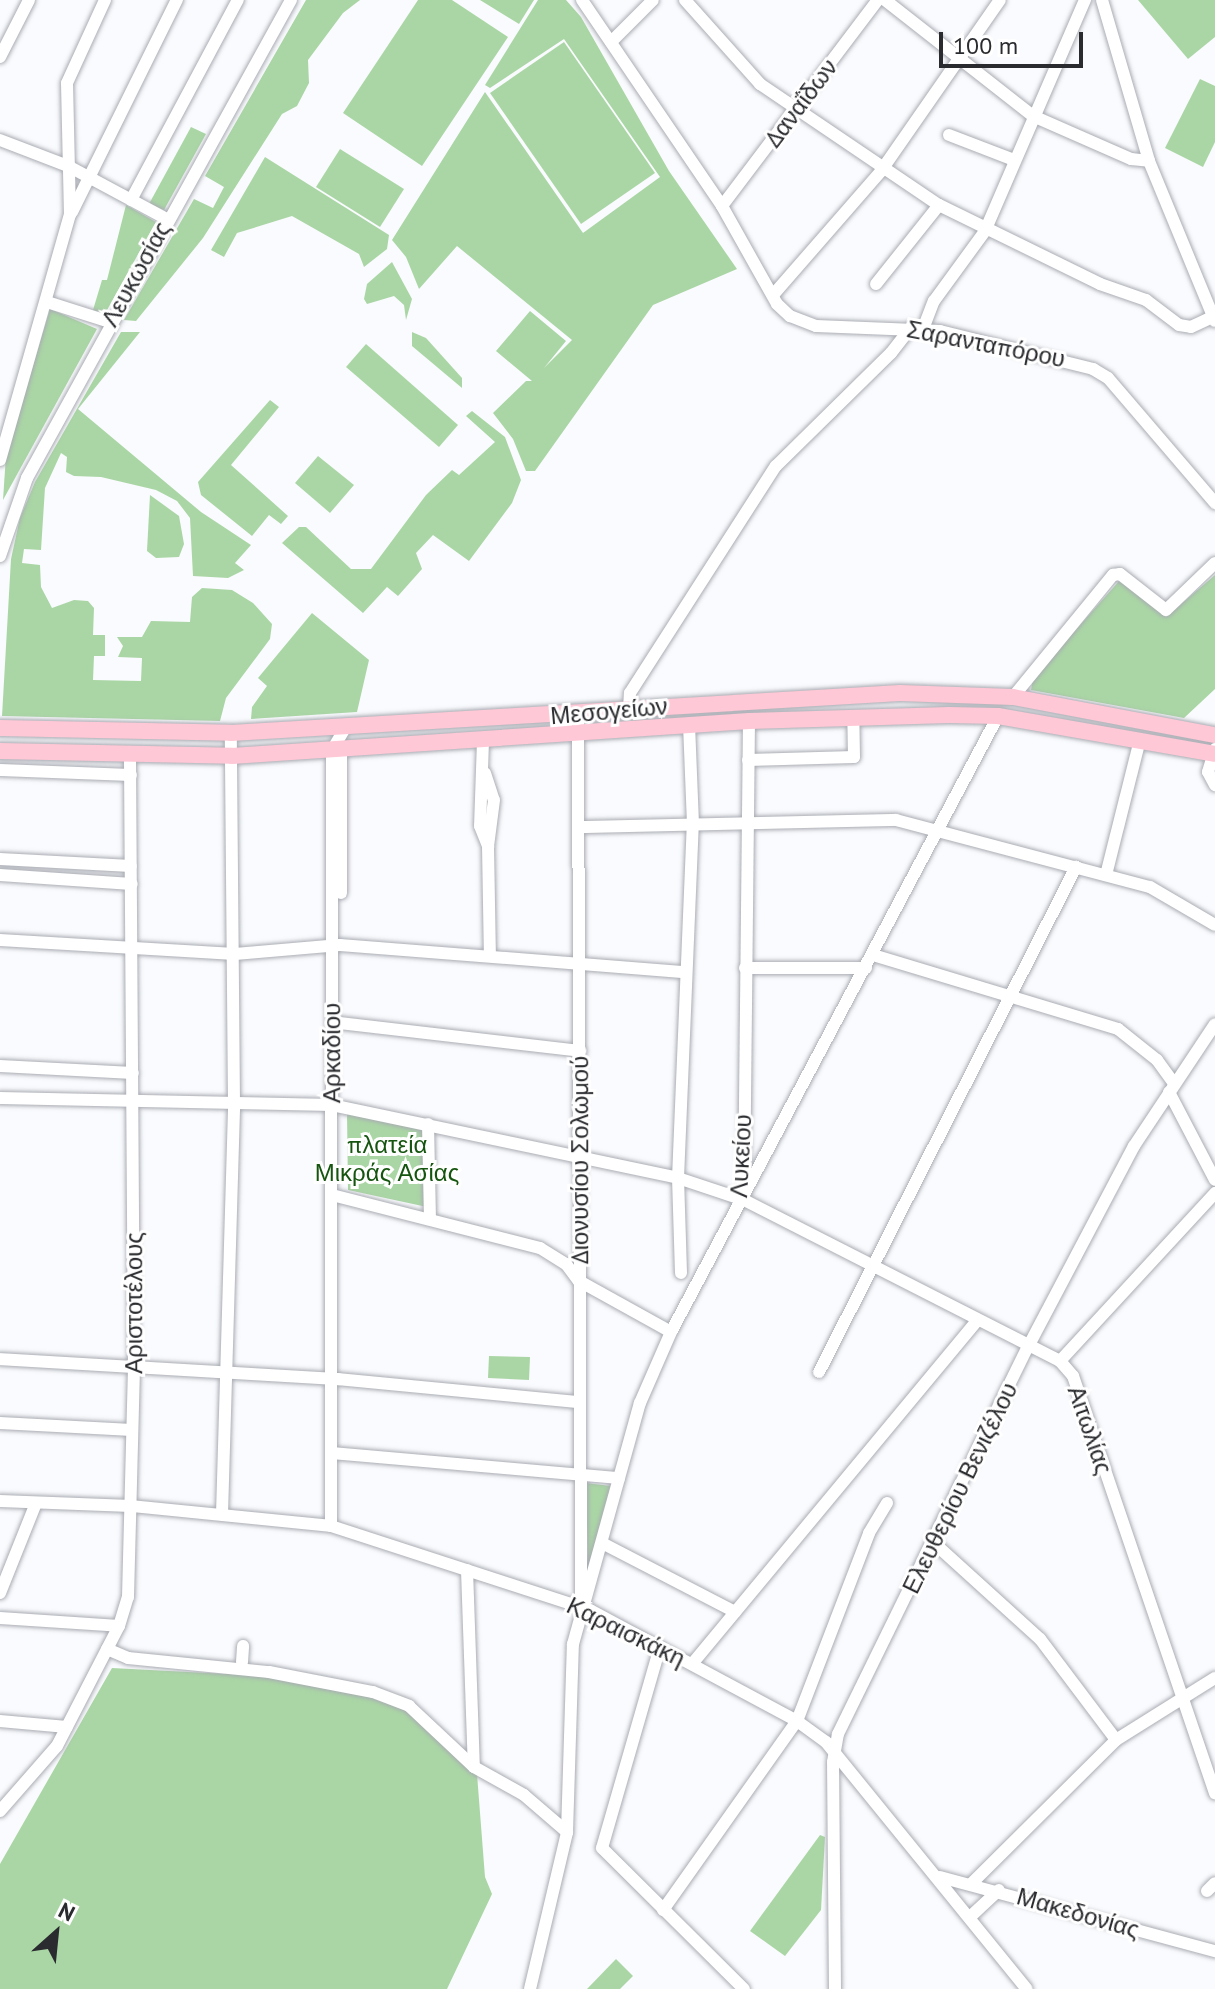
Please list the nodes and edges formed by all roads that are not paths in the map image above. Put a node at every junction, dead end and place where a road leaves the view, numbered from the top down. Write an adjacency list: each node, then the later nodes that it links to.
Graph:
1 (29, 0): 15 (street)
2 (105, 0): 23 (street)
3 (177, 0): 25 (street)
4 (238, 0): 26 (street)
5 (291, 0): 30 (street, Λευκωσίας)
6 (582, 0): 14 (street, Σαρανταπόρου)
7 (653, 0): 14 (street)
8 (685, 0): 17 (street)
9 (878, 0): 17 (street, Δαναΐδων)
10 (885, 0): 16 (street)
11 (1000, 0): 16 (street)
12 (1085, 0): 18 (street)
13 (1102, 0): 22 (street)
14 (611, 42): 28 (street, Σαρανταπόρου)
15 (0, 57)
16 (959, 60): 18 (street); 24 (street)
17 (795, 111): 24 (street); 28 (street, Δαναΐδων)
18 (1033, 116): 21 (street); 22 (street)
19 (949, 135): 21 (street)
20 (0, 140): 23 (street)
21 (1014, 160): 31 (street)
22 (1149, 161): 35 (street)
23 (68, 166): 25 (street); 29 (street)
24 (881, 171): 27 (street); 33 (street)
25 (87, 178): 26 (street); 29 (street)
26 (131, 200): 30 (street)
27 (939, 205): 31 (street); 32 (street)
28 (722, 206): 33 (street, Σαρανταπόρου)
29 (70, 215): 34 (street)
30 (167, 219): 36 (street, Λευκωσίας)
31 (985, 231): 35 (street); 37 (street)
32 (876, 284)
33 (773, 295): 37 (street, Σαρανταπόρου)
34 (47, 302): 36 (street); 38 (street)
35 (1215, 318)
36 (110, 322): 41 (street, Λευκωσίας)
37 (917, 328): 40 (street, Σαρανταπόρου); 44 (street)
38 (4, 425): 39 (street)
39 (0, 460)
40 (1215, 503)
41 (0, 556)
42 (1215, 563): 43 (street)
43 (1013, 697): 44 (main road, Μεσογείων); 54 (main road, Μεσογείων)
44 (629, 710): 45 (main road, Μεσογείων)
45 (578, 714): 51 (main road, Μεσογείων); 53 (street, Διονυσίου Σολωμού)
46 (998, 716): 47 (main road, Μεσογείων); 55 (main road, Μεσογείων); 69 (street)
47 (853, 718): 48 (main road, Μεσογείων); 62 (street)
48 (749, 721): 49 (main road, Μεσογείων); 62 (street, Λυκείου)
49 (689, 725): 53 (main road, Μεσογείων); 67 (street)
50 (0, 728): 52 (main road, Μεσογείων)
51 (345, 728): 52 (main road, Μεσογείων); 57 (street)
52 (231, 733): 61 (street)
53 (579, 733): 56 (main road, Μεσογείων); 68 (street, Διονυσίου Σολωμού)
54 (1215, 735)
55 (1140, 740): 59 (main road, Μεσογείων); 74 (street)
56 (483, 741): 57 (main road, Μεσογείων); 82 (street)
57 (336, 750): 61 (main road, Μεσογείων); 78 (street, Αρκαδίου)
58 (0, 751): 60 (main road, Μεσογείων)
59 (1214, 752): 65 (street)
60 (130, 756): 61 (main road, Μεσογείων); 64 (street, Αριστοτέλους)
61 (232, 756): 80 (street)
62 (748, 760): 66 (street, Λυκείου)
63 (0, 770): 64 (street)
64 (131, 775): 71 (street, Αριστοτέλους)
65 (1215, 785)
66 (747, 822): 67 (street); 69 (street); 84 (street, Λυκείου)
67 (693, 824): 68 (street); 86 (street)
68 (581, 827): 83 (street, Διονυσίου Σολωμού)
69 (939, 829): 72 (street); 81 (street)
70 (0, 859): 71 (street)
71 (131, 866): 75 (street, Αριστοτέλους)
72 (1076, 867): 74 (street); 87 (street)
73 (0, 875): 75 (street)
74 (1106, 875): 76 (street)
75 (132, 884): 79 (street, Αριστοτέλους)
76 (1215, 925)
77 (0, 940): 79 (street)
78 (336, 945): 80 (street); 82 (street); 88 (street, Αρκαδίου); 97 (street, Αρκαδίου)
79 (132, 950): 80 (street); 92 (street, Αριστοτέλους)
80 (235, 954): 96 (street)
81 (873, 955): 85 (street); 87 (street)
82 (490, 956): 83 (street)
83 (580, 965): 86 (street); 90 (street, Διονυσίου Σολωμού)
84 (745, 968): 85 (street); 104 (street, Λυκείου)
85 (866, 968): 104 (street)
86 (685, 972): 100 (street)
87 (1009, 995): 93 (street); 106 (street)
88 (339, 1023): 90 (street); 97 (street, Αρκαδίου)
89 (1215, 1024): 93 (street, Ελευθερίου Βενιζέλου)
90 (580, 1051): 99 (street, Διονυσίου Σολωμού)
91 (0, 1066): 92 (street)
92 (133, 1073): 95 (street, Αριστοτέλους)
93 (1172, 1088): 101 (street); 111 (street, Ελευθερίου Βενιζέλου)
94 (0, 1098): 95 (street, Αιτωλίας)
95 (133, 1103): 96 (street, Αιτωλίας); 114 (street, Αριστοτέλους)
96 (234, 1104): 97 (street, Αιτωλίας); 115 (street)
97 (336, 1106): 98 (street, Αιτωλίας); 103 (street, Αρκαδίου)
98 (428, 1124): 99 (street, Αιτωλίας); 105 (street)
99 (579, 1159): 100 (street, Αιτωλίας); 108 (street, Διονυσίου Σολωμού)
100 (678, 1178): 104 (street, Αιτωλίας); 107 (street)
101 (1215, 1180)
102 (1215, 1193): 113 (street)
103 (335, 1195): 105 (street); 117 (street, Αρκαδίου)
104 (744, 1200): 106 (street, Αιτωλίας); 110 (street, Λυκείου)
105 (430, 1219): 108 (street)
106 (870, 1267): 109 (street, Αιτωλίας); 116 (street)
107 (681, 1273)
108 (579, 1281): 110 (street); 118 (street, Διονυσίου Σολωμού)
109 (978, 1320): 111 (street, Αιτωλίας); 135 (street)
110 (671, 1332): 123 (street, Λυκείου)
111 (1028, 1347): 113 (street, Αιτωλίας); 131 (street, Ελευθερίου Βενιζέλου)
112 (0, 1359): 114 (street)
113 (1060, 1361): 144 (street, Αιτωλίας)
114 (134, 1364): 115 (street); 120 (street, Αριστοτέλους)
115 (230, 1371): 117 (street); 128 (street)
116 (819, 1372)
117 (335, 1379): 118 (street); 121 (street, Αρκαδίου)
118 (579, 1402): 122 (street, Διονυσίου Σολωμού)
119 (0, 1423): 120 (street)
120 (132, 1430): 127 (street, Αριστοτέλους)
121 (336, 1454): 122 (street); 129 (street, Αρκαδίου)
122 (578, 1474): 123 (street); 134 (street, Διονυσίου Σολωμού)
123 (619, 1478): 130 (street, Λυκείου)
124 (0, 1501): 125 (street, Καραισκάκη)
125 (36, 1503): 127 (street, Καραισκάκη); 133 (street)
126 (887, 1503): 146 (street)
127 (131, 1506): 128 (street, Καραισκάκη); 137 (street, Αριστοτέλους)
128 (222, 1514): 129 (street, Καραισκάκη)
129 (336, 1527): 132 (street, Καραισκάκη)
130 (602, 1543): 134 (street, Λυκείου); 135 (street)
131 (934, 1543): 148 (street); 149 (street, Ελευθερίου Βενιζέλου)
132 (467, 1570): 134 (street, Καραισκάκη); 150 (street)
133 (0, 1593)
134 (581, 1606): 139 (street, Καραισκάκη); 153 (street)
135 (735, 1612): 142 (street)
136 (0, 1618): 137 (street)
137 (119, 1626): 140 (street, Αριστοτέλους)
138 (243, 1646): 141 (street)
139 (660, 1647): 142 (street, Καραισκάκη); 157 (street)
140 (107, 1649): 147 (street, Αριστοτέλους); 150 (street)
141 (242, 1662)
142 (692, 1664): 146 (street, Καραισκάκη)
143 (1215, 1678): 144 (street)
144 (1180, 1697): 148 (street); 151 (street, Αιτωλίας)
145 (0, 1721): 147 (street)
146 (797, 1721): 149 (street, Καραισκάκη); 157 (street)
147 (67, 1727): 152 (street, Αριστοτέλους)
148 (1116, 1740): 155 (street)
149 (834, 1756): 154 (street, Καραισκάκη); 162 (street, Ελευθερίου Βενιζέλου)
150 (474, 1767): 153 (street)
151 (1215, 1793)
152 (0, 1811)
153 (567, 1832): 160 (street)
154 (940, 1877): 155 (street, Μακεδονίας); 158 (street, Καραισκάκη)
155 (972, 1883): 156 (street, Μακεδονίας)
156 (999, 1890): 158 (street); 159 (street, Μακεδονίας)
157 (663, 1910): 161 (street)
158 (971, 1916): 163 (street, Καραισκάκη)
159 (1215, 1951)
160 (530, 1989)
161 (744, 1989)
162 (835, 1989)
163 (1027, 1989)

